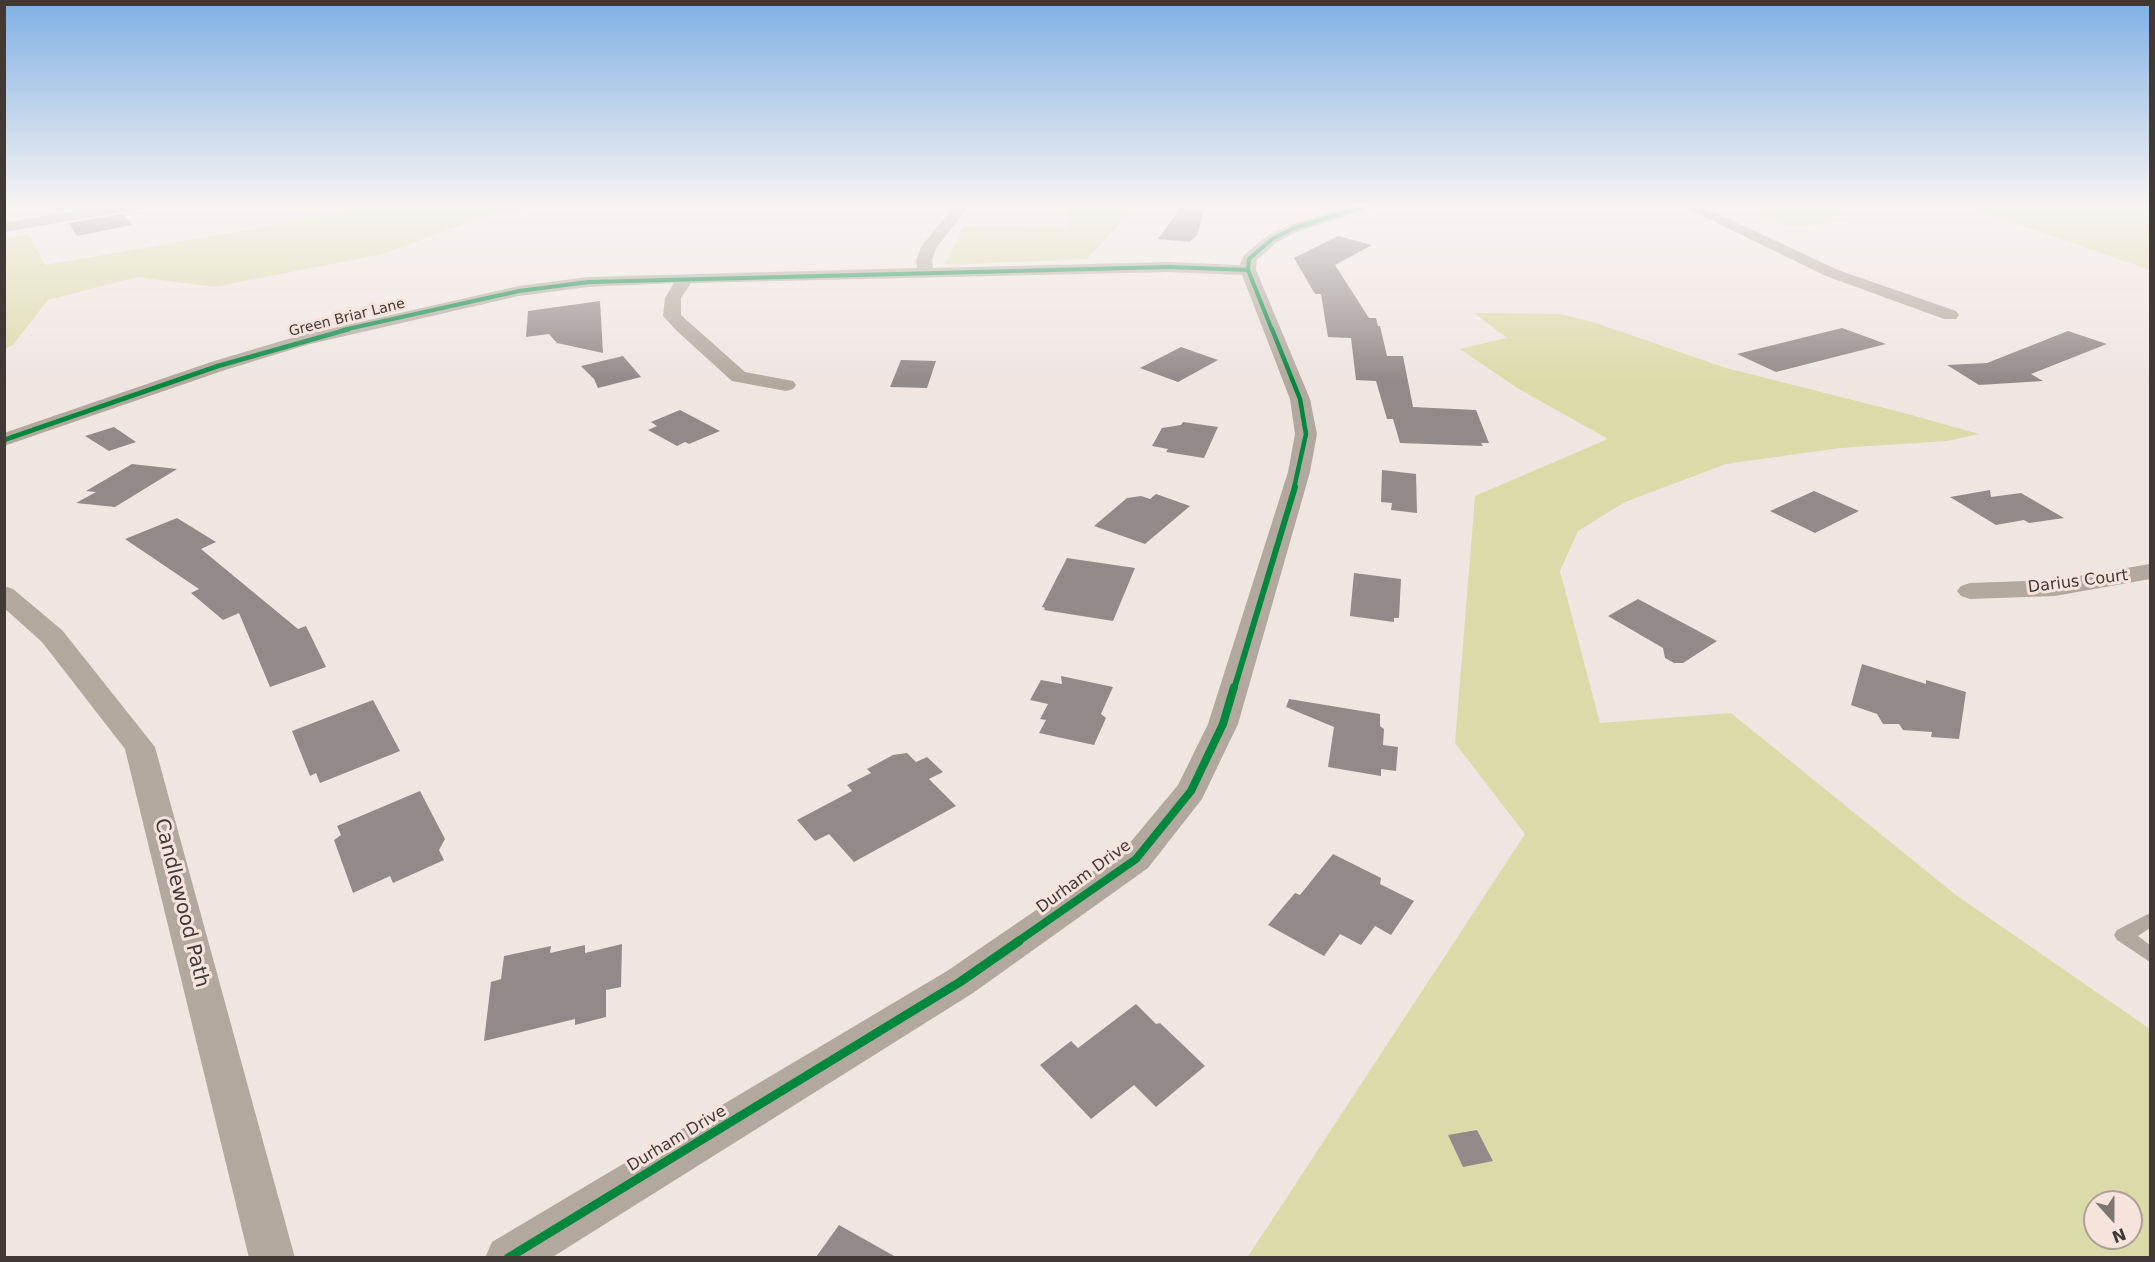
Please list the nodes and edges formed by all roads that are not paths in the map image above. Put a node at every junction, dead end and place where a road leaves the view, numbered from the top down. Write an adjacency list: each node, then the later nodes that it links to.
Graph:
1 (924, 263): 5 (street)
2 (1249, 263): 4 (street)
3 (1810, 263): 7 (street)
4 (1248, 270): 5 (street, Green Briar Lane); 16 (street, Durham Drive)
5 (925, 272): 6 (street, Green Briar Lane)
6 (686, 278): 8 (street); 9 (street, Green Briar Lane)
7 (1950, 315)
8 (786, 386)
9 (4, 440)
10 (2151, 572): 11 (street, Darius Court)
11 (1970, 591)
12 (4, 594): 15 (street, Candlewood Path)
13 (2151, 920): 14 (lane)
14 (2151, 954)
15 (272, 1257)
16 (508, 1257)

